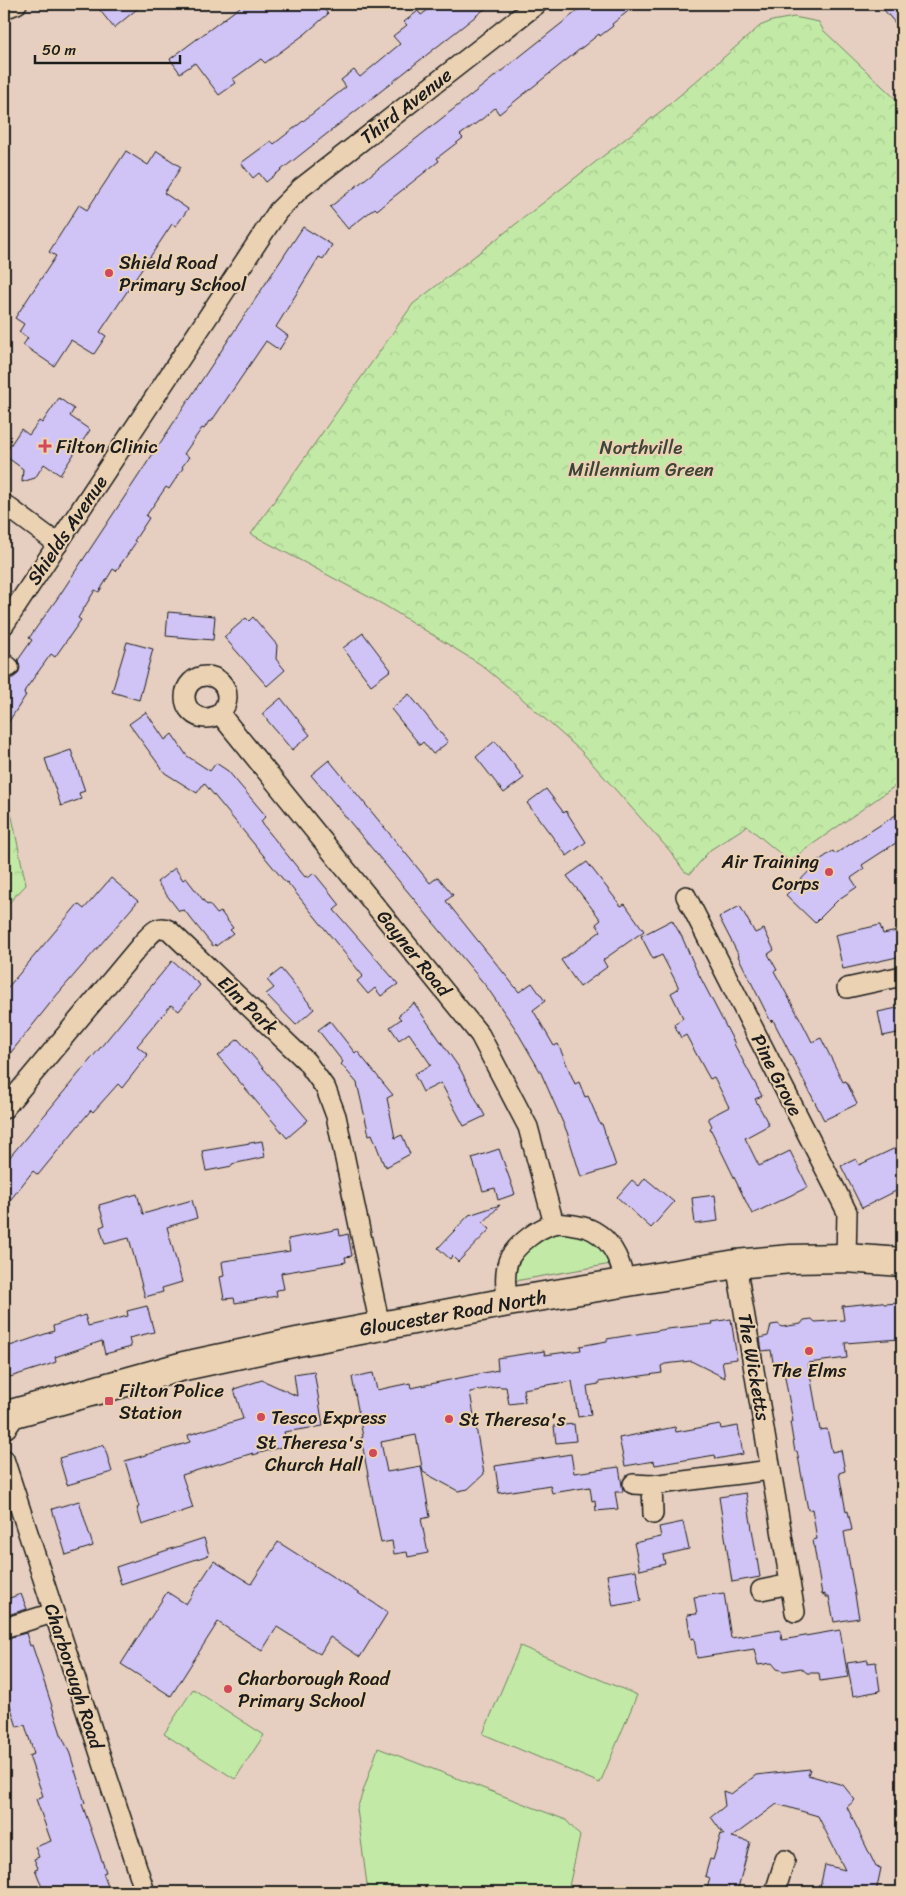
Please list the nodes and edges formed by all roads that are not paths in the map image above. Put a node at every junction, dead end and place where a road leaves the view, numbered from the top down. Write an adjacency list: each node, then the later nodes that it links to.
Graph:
1 (17, 4): 3 (street)
2 (537, 4): 4 (street, Third Avenue)
3 (4, 9)
4 (278, 211): 6 (street, Shields Avenue)
5 (4, 504): 6 (street)
6 (58, 544): 7 (street, Shields Avenue)
7 (4, 625)
8 (220, 714): 13 (street, Gayner Road)
9 (686, 896): 14 (street, Pine Grove)
10 (902, 976): 11 (street)
11 (848, 988)
12 (4, 1109): 19 (street, Elm Park)
13 (554, 1224): 17 (street); 18 (street)
14 (846, 1258): 15 (main road, Gloucester Road North); 16 (main road, Gloucester Road North)
15 (902, 1262)
16 (736, 1264): 17 (main road, Gloucester Road North); 22 (street, The Wicketts)
17 (625, 1282): 18 (main road, Gloucester Road North)
18 (508, 1302): 19 (main road, Gloucester Road North)
19 (380, 1326): 20 (main road, Gloucester Road North)
20 (6, 1416)
21 (4, 1459): 27 (street, Charborough Road)
22 (771, 1470): 23 (street); 24 (street, The Wicketts)
23 (653, 1514)
24 (790, 1584): 25 (street); 26 (street, The Wicketts)
25 (762, 1590)
26 (796, 1612)
27 (53, 1613): 28 (street); 30 (street, Charborough Road)
28 (4, 1628)
29 (785, 1860): 31 (street)
30 (145, 1892)
31 (775, 1892)

